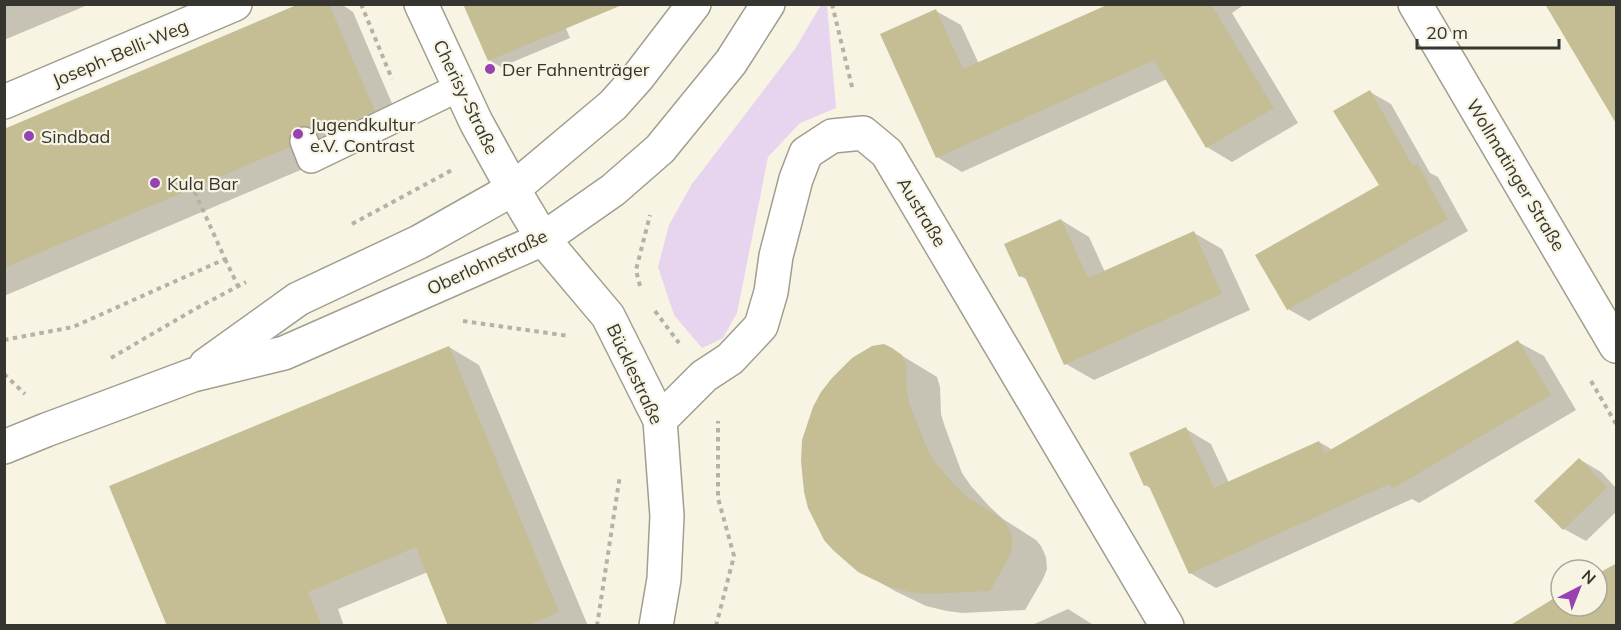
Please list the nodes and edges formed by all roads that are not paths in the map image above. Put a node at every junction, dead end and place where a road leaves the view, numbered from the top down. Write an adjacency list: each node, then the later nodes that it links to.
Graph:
1 (235, 4): 7 (street, Joseph-Belli-Weg)
2 (421, 4): 6 (street, Cherisy-Straße)
3 (694, 4): 9 (street, Oberlohnstraße)
4 (768, 4): 10 (street, Oberlohnstraße)
5 (1415, 4): 11 (street, Wollmatinger Straße)
6 (460, 87): 8 (lane); 9 (street, Cherisy-Straße)
7 (4, 102)
8 (304, 141)
9 (513, 189): 10 (street, Bücklestraße); 12 (street, Oberlohnstraße)
10 (543, 239): 12 (street, Oberlohnstraße); 13 (street, Bücklestraße)
11 (1617, 346)
12 (193, 375): 14 (street, Oberlohnstraße)
13 (660, 420): 15 (street, Bücklestraße); 16 (street, Austraße)
14 (4, 447)
15 (656, 626)
16 (1167, 626)

